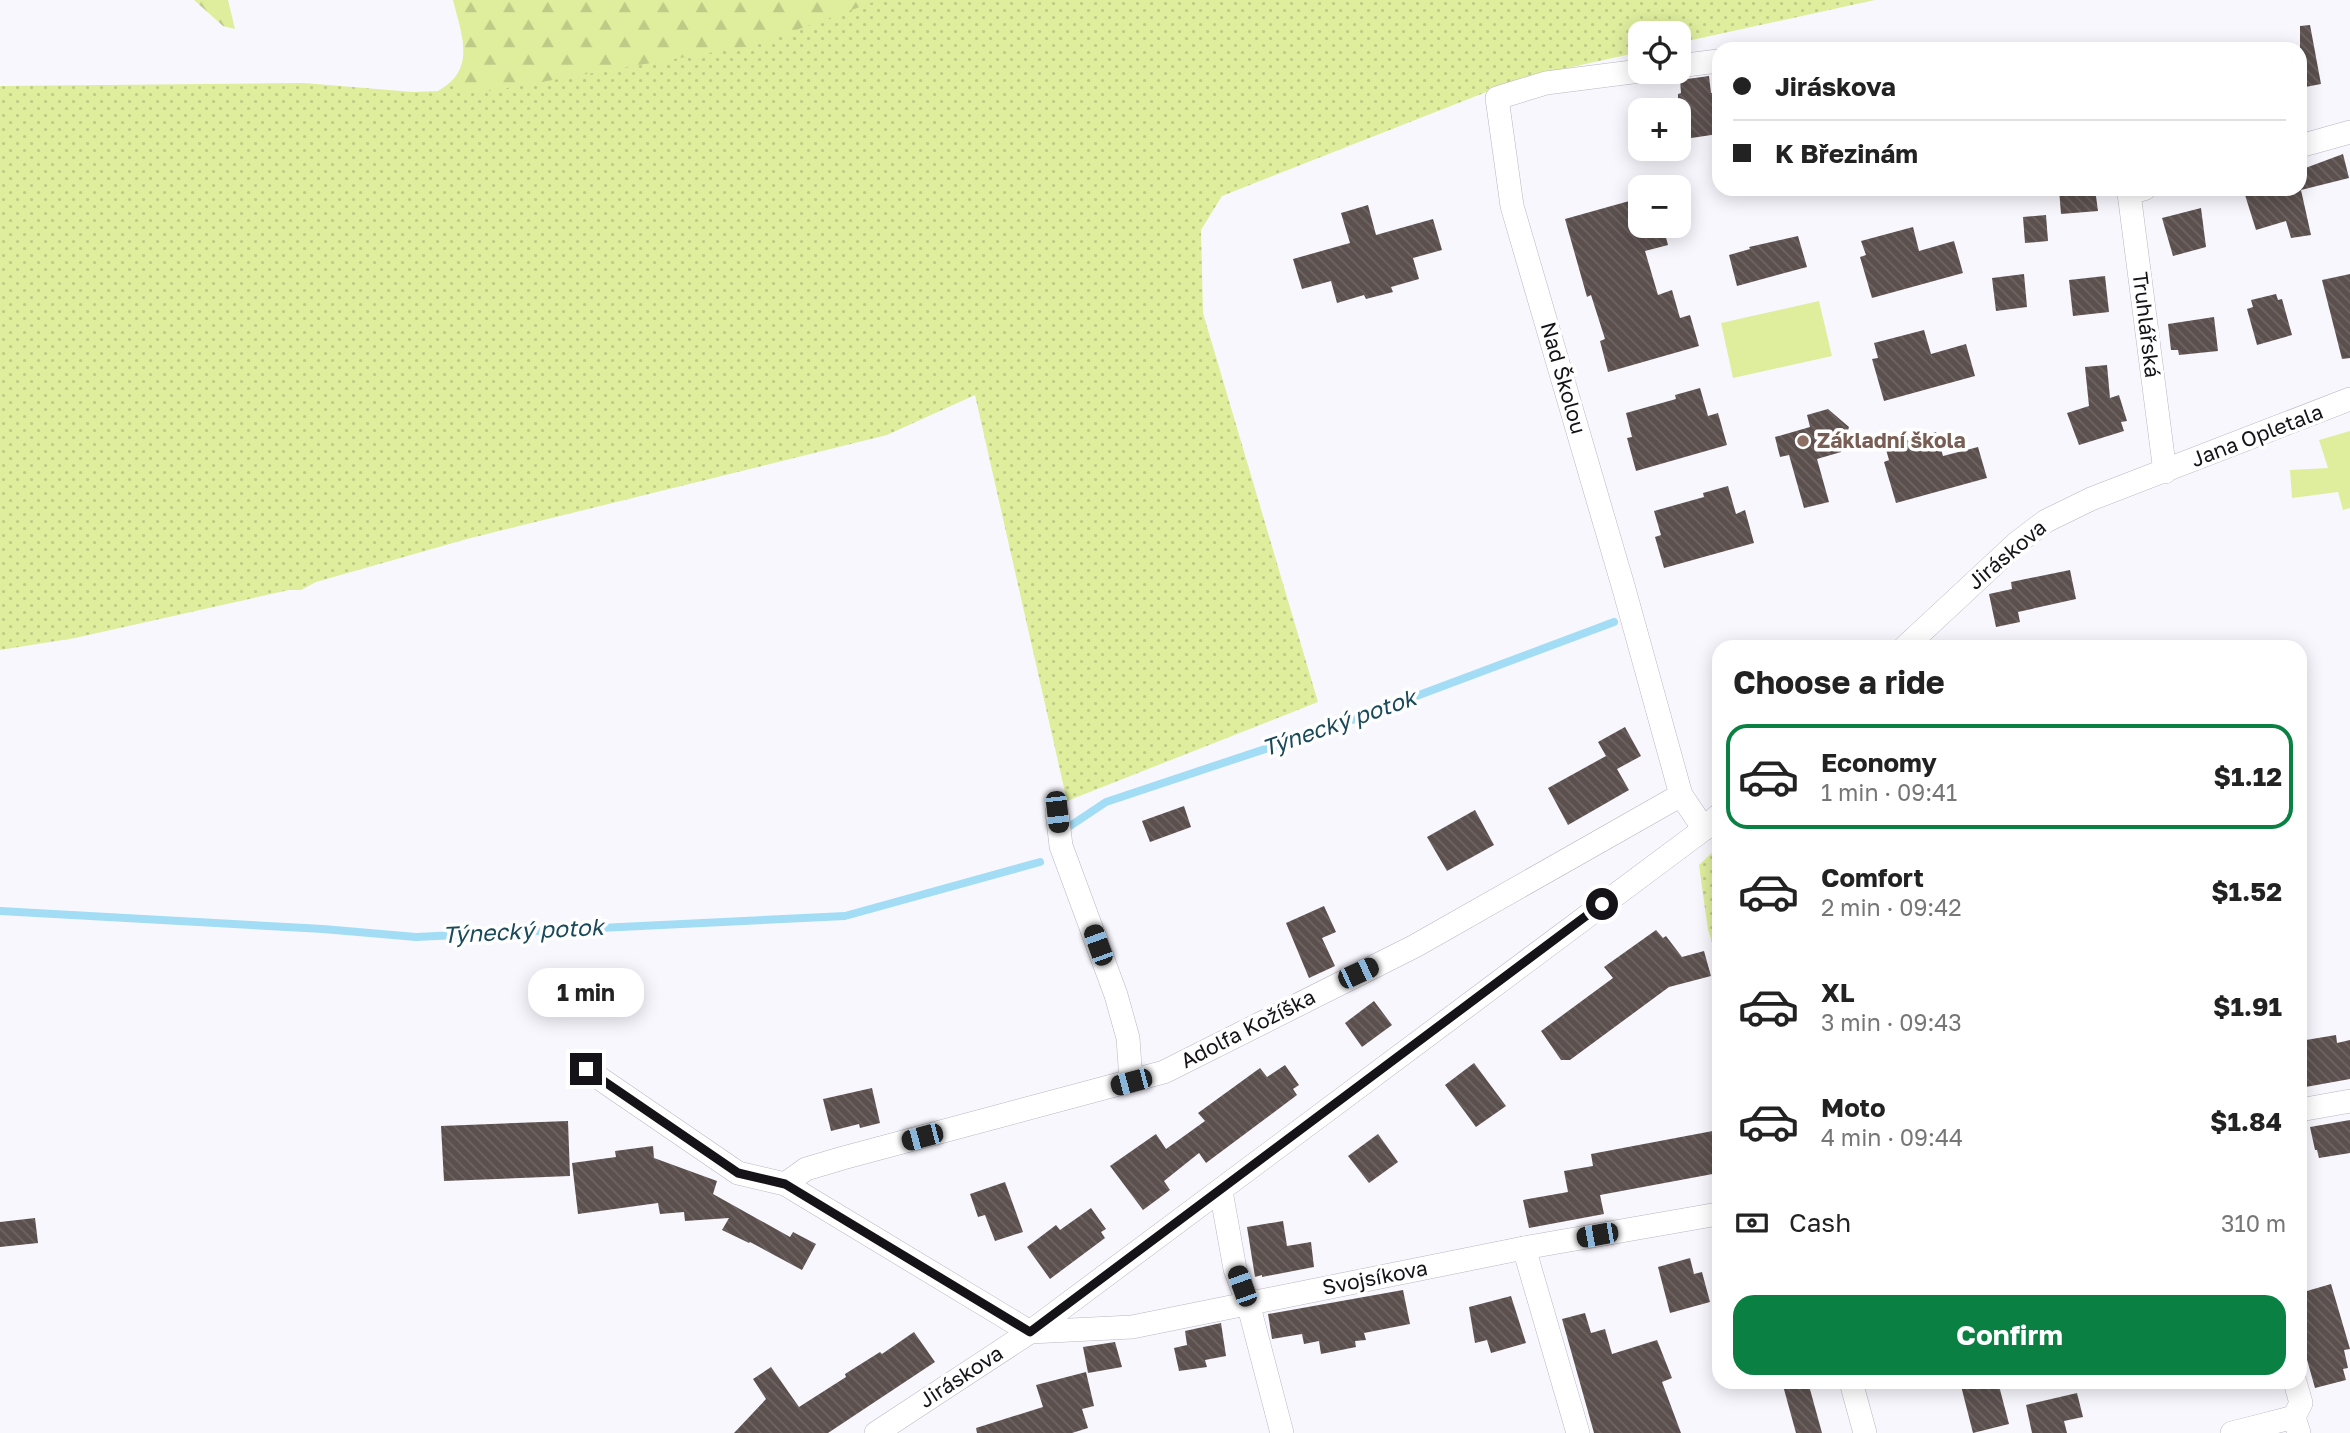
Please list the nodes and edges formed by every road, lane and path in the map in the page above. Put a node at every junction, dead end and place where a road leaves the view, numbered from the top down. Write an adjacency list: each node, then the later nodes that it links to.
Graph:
1 (1712, 62): 2 (street)
2 (1691, 64)
3 (1628, 73): 10 (street, Nad Školou)
4 (2350, 132): 5 (street)
5 (2307, 144)
6 (2129, 196): 8 (street, Truhlářská)
7 (2350, 399): 8 (street, Jana Opletala)
8 (2165, 472): 9 (street, Jiráskova)
9 (1913, 640)
10 (1681, 795): 12 (street); 14 (street, Adolfa Kožíška)
11 (1057, 812): 14 (street)
12 (1711, 822): 18 (street, Jiráskova)
13 (586, 1069): 17 (street)
14 (1131, 1082): 17 (street, Adolfa Kožíška)
15 (2350, 1101): 16 (street)
16 (2307, 1109)
17 (785, 1184): 22 (street)
18 (1221, 1191): 21 (street); 22 (street, Jiráskova)
19 (1712, 1215): 20 (street, Svojsíkova)
20 (1524, 1248): 21 (street, Svojsíkova); 28 (street)
21 (1248, 1303): 22 (street, Svojsíkova); 27 (street)
22 (1030, 1332): 26 (street, Jiráskova)
23 (1852, 1389): 29 (street)
24 (2297, 1389): 25 (street)
25 (2296, 1425): 30 (street)
26 (876, 1433)
27 (1282, 1433)
28 (1578, 1433)
29 (1865, 1433)
30 (2232, 1433)

